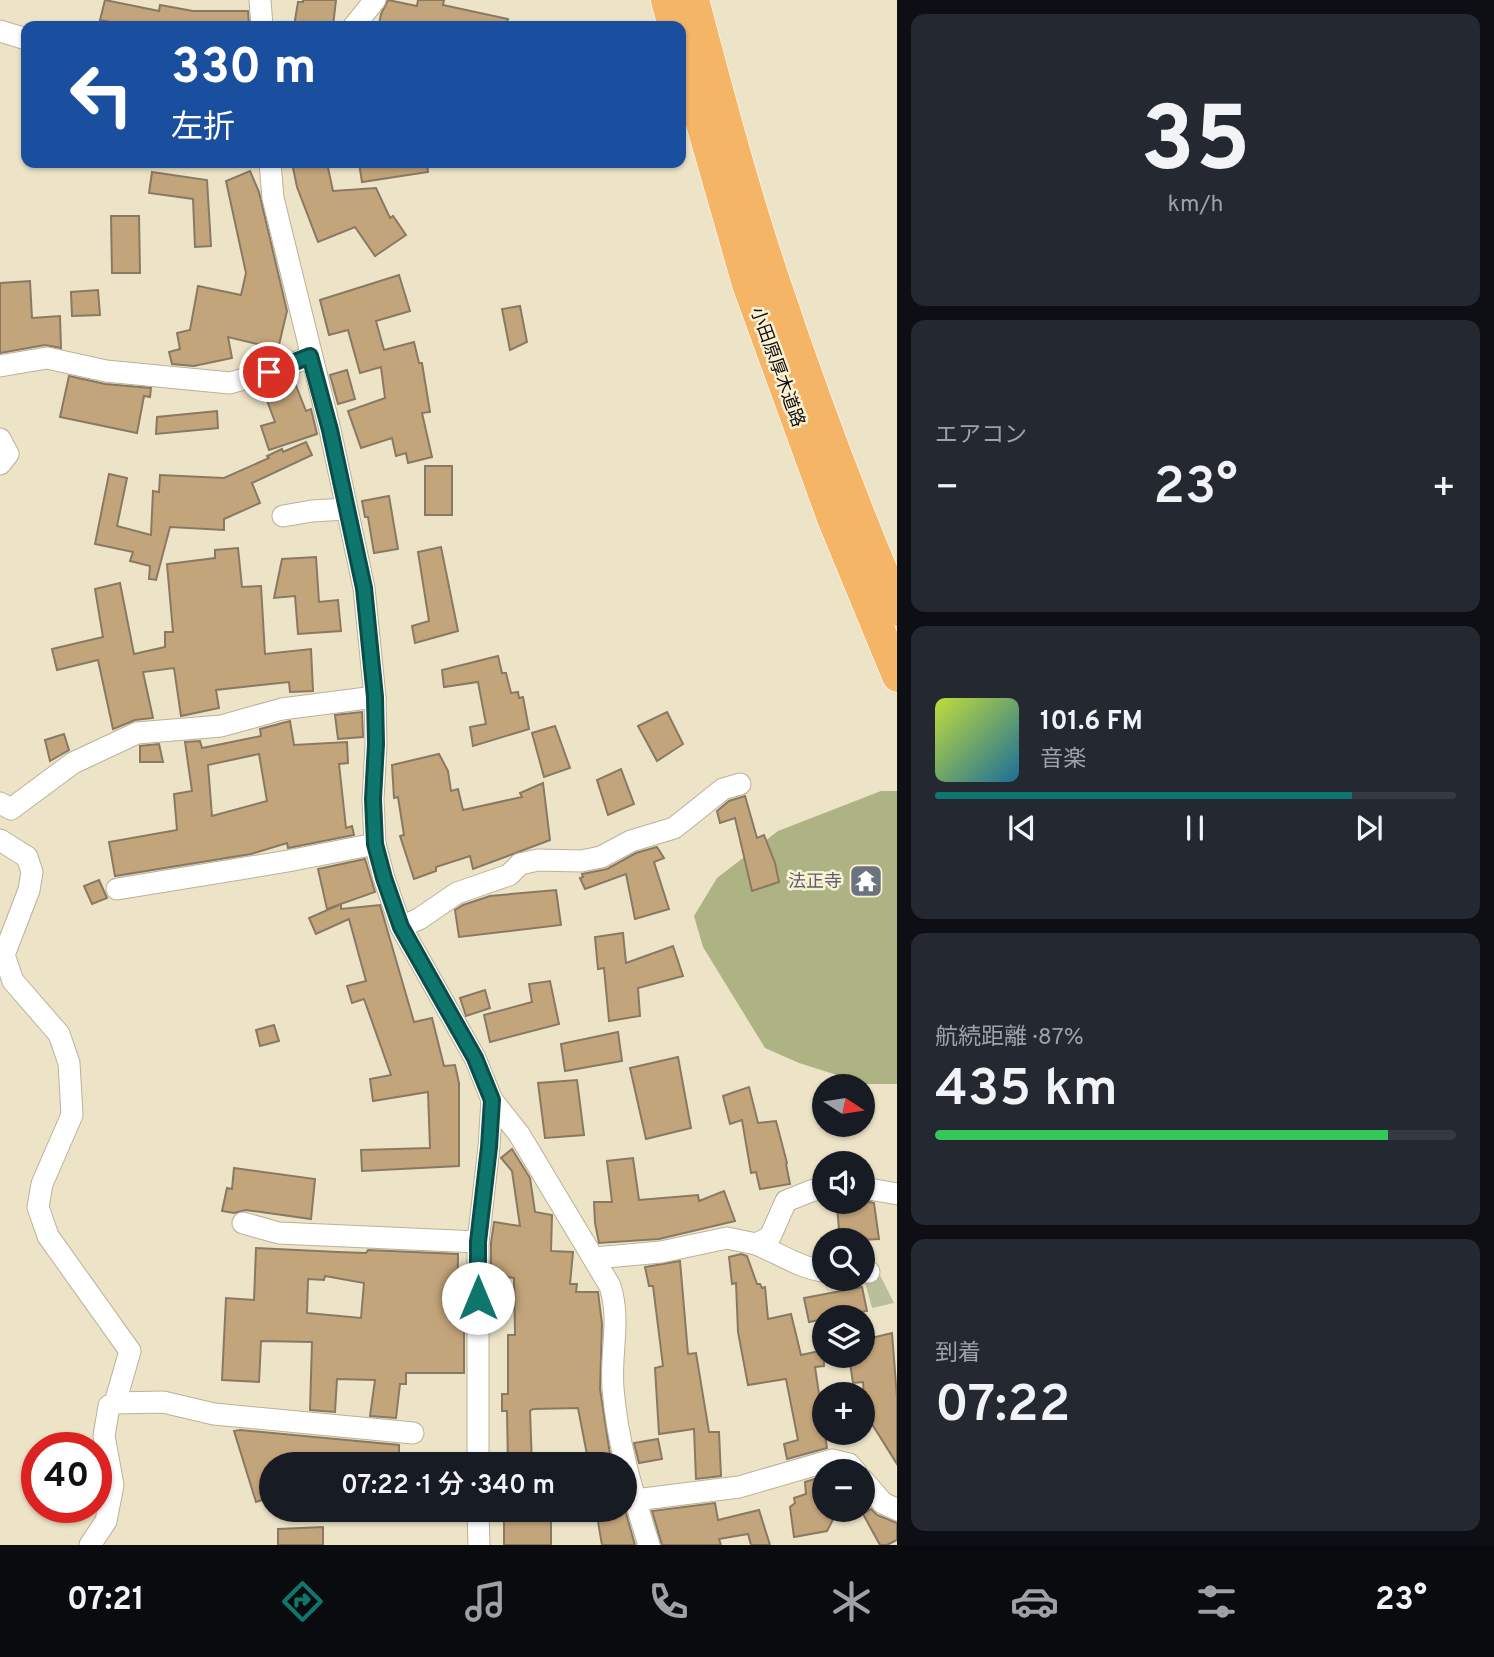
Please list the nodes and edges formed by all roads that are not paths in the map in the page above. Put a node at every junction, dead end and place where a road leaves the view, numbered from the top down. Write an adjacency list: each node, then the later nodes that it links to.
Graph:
1 (260, 0): 5 (street)
2 (375, 0): 6 (street)
3 (667, 0): 7 (highway)
4 (692, 0): 11 (highway, 小田原厚木道路)
5 (262, 21)
6 (358, 21)
7 (673, 21)
8 (0, 31): 9 (street)
9 (21, 37)
10 (686, 62): 11 (highway, 小田原厚木道路)
11 (719, 144): 19 (highway, 小田原厚木道路); 20 (highway, 小田原厚木道路)
12 (271, 168): 13 (street)
13 (310, 356): 14 (street); 17 (street)
14 (0, 366)
15 (0, 439): 16 (street)
16 (0, 464)
17 (345, 509): 18 (street); 21 (street)
18 (283, 516)
19 (897, 610)
20 (897, 676)
21 (375, 697): 23 (street); 25 (street)
22 (740, 784): 27 (street)
23 (0, 803)
24 (0, 840): 37 (street)
25 (375, 844): 26 (street); 27 (street)
26 (117, 889)
27 (401, 927): 28 (street)
28 (492, 1100): 33 (street); 35 (street)
29 (875, 1190): 31 (street)
30 (812, 1191): 34 (street)
31 (897, 1194)
32 (243, 1223): 33 (street)
33 (478, 1242): 39 (street)
34 (756, 1244): 35 (street); 36 (street)
35 (594, 1258): 40 (street)
36 (812, 1270)
37 (115, 1403): 38 (street); 47 (street)
38 (413, 1433)
39 (478, 1452)
40 (623, 1452)
41 (812, 1466): 43 (street)
42 (875, 1494): 44 (street)
43 (637, 1497)
44 (897, 1510)
45 (637, 1514): 49 (street)
46 (478, 1522): 48 (street)
47 (90, 1545)
48 (479, 1545)
49 (649, 1545)

